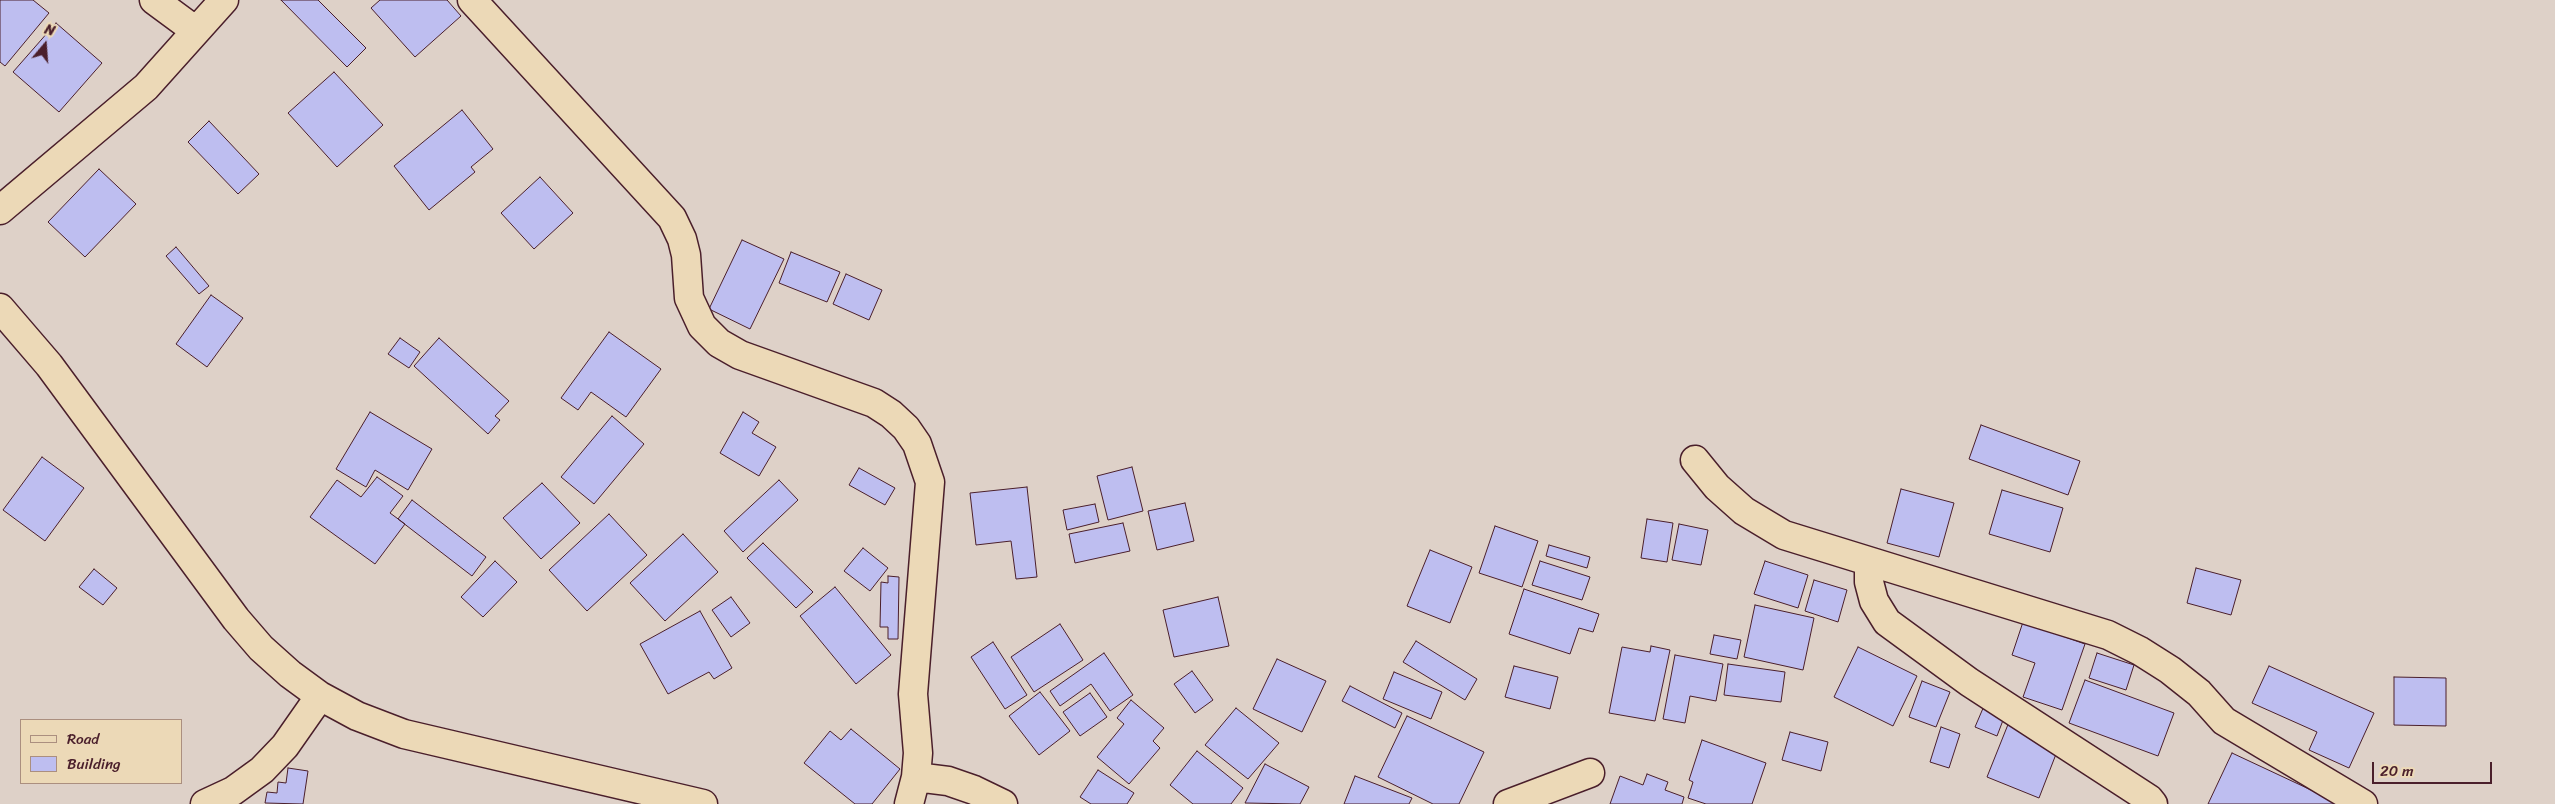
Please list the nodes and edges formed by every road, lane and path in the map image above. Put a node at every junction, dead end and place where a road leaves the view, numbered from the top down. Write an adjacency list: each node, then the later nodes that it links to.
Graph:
1 (154, 0): 4 (street)
2 (224, 0): 4 (street)
3 (472, 0): 11 (street)
4 (196, 31): 5 (street)
5 (0, 210)
6 (0, 308): 9 (street)
7 (1695, 460): 8 (street)
8 (1869, 562): 17 (street); 18 (street)
9 (320, 696): 12 (street); 13 (street)
10 (1590, 773): 16 (street)
11 (916, 777): 14 (street); 15 (street)
12 (206, 804)
13 (703, 804)
14 (909, 804)
15 (1004, 804)
16 (1508, 804)
17 (2153, 804)
18 (2363, 804)

